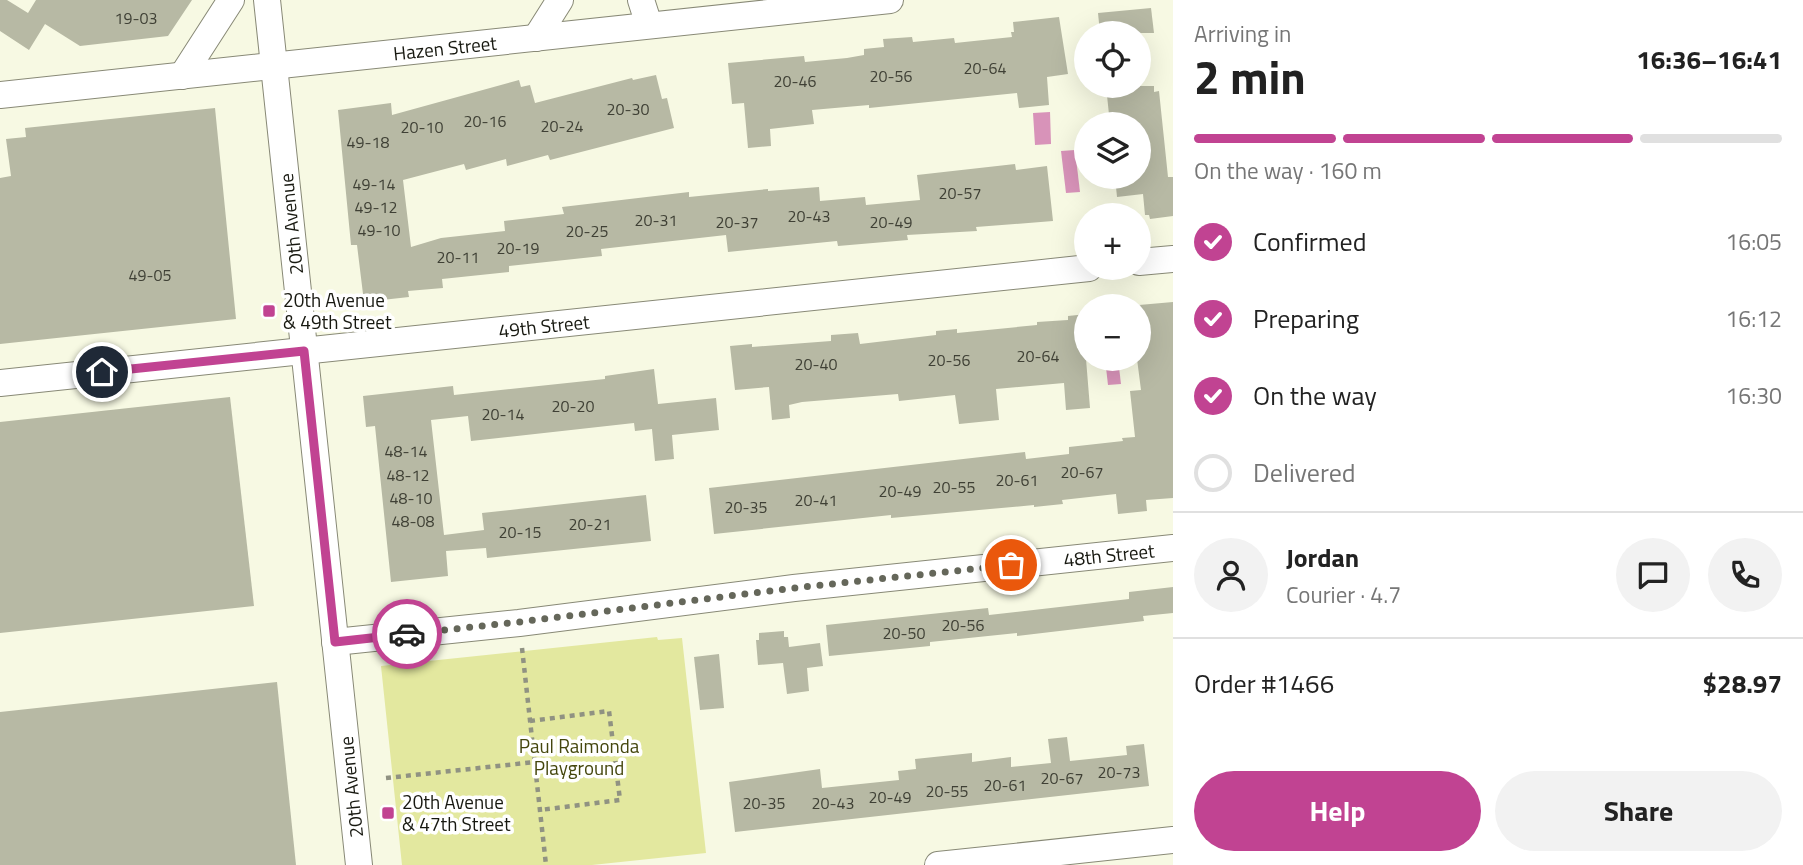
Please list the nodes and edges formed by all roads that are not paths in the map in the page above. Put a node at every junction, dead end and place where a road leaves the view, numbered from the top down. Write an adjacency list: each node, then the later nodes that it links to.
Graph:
1 (231, 0): 9 (street)
2 (267, 0): 8 (street, 20th Avenue)
3 (560, 0): 7 (street)
4 (641, 0): 6 (street)
5 (890, 0): 6 (street, Hazen Street)
6 (649, 26): 7 (street, Hazen Street)
7 (536, 38): 8 (street, Hazen Street)
8 (274, 66): 9 (street, Hazen Street); 14 (street, 20th Avenue)
9 (182, 76): 10 (street, Hazen Street)
10 (0, 95)
11 (1173, 259): 12 (street)
12 (1151, 261)
13 (1074, 270): 14 (street, 49th Street)
14 (304, 351): 15 (street, 49th Street); 17 (street, 20th Avenue)
15 (0, 383)
16 (1173, 548): 17 (street, 48th Street)
17 (335, 642): 19 (street, 20th Avenue)
18 (1173, 840): 20 (street)
19 (359, 865)
20 (938, 865)

